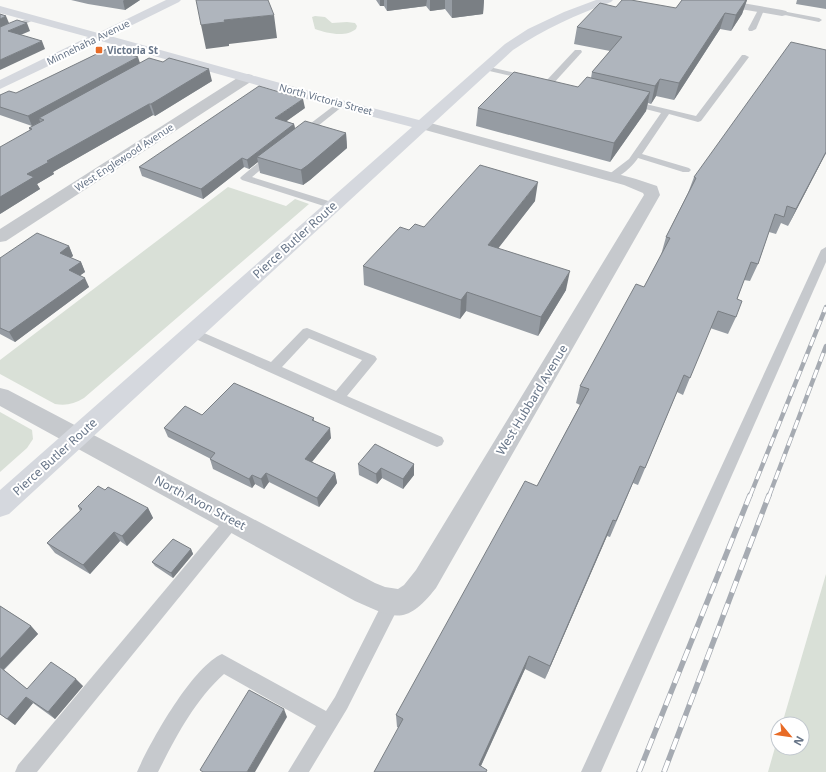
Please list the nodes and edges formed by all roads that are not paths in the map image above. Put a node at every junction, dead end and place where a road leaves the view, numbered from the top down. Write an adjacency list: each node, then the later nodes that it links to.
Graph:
1 (175, 0): 11 (main road, Minnehaha Avenue)
2 (607, 0): 14 (main road, Pierce Butler Route)
3 (705, 0): 5 (street)
4 (0, 9): 7 (main road, North Victoria Street)
5 (761, 10): 6 (street); 9 (lane)
6 (782, 13): 8 (lane)
7 (34, 18): 10 (lane); 11 (main road, North Victoria Street)
8 (819, 20)
9 (752, 29)
10 (0, 33)
11 (100, 37): 15 (main road, North Victoria Street); 16 (main road, Minnehaha Avenue)
12 (578, 52): 14 (lane)
13 (745, 57): 19 (lane)
14 (485, 68): 20 (main road, Pierce Butler Route)
15 (247, 78): 18 (main road, North Victoria Street); 28 (street, West Englewood Avenue)
16 (0, 85)
17 (622, 101): 19 (lane)
18 (340, 104): 20 (main road, North Victoria Street); 21 (lane)
19 (666, 112): 23 (lane)
20 (423, 125): 25 (street, North Victoria Street); 27 (main road, Pierce Butler Route)
21 (294, 139)
22 (282, 149): 27 (lane)
23 (637, 155): 24 (lane); 25 (lane)
24 (686, 170)
25 (611, 177): 26 (street, North Victoria Street)
26 (651, 190): 38 (street, West Hubbard Avenue)
27 (334, 206): 30 (main road, Pierce Butler Route)
28 (0, 237)
29 (826, 250): 43 (lane)
30 (193, 333): 31 (lane); 34 (main road, Pierce Butler Route)
31 (273, 368): 33 (lane); 33 (lane)
32 (0, 396): 34 (street, North Avon Street)
33 (338, 397): 35 (lane)
34 (76, 437): 36 (main road, Pierce Butler Route); 37 (street, North Avon Street)
35 (437, 441)
36 (0, 506)
37 (233, 520): 38 (street, North Avon Street); 40 (lane)
38 (397, 603): 39 (lane)
39 (328, 722): 41 (lane); 42 (lane)
40 (25, 772)
41 (147, 772)
42 (298, 772)
43 (591, 772)

